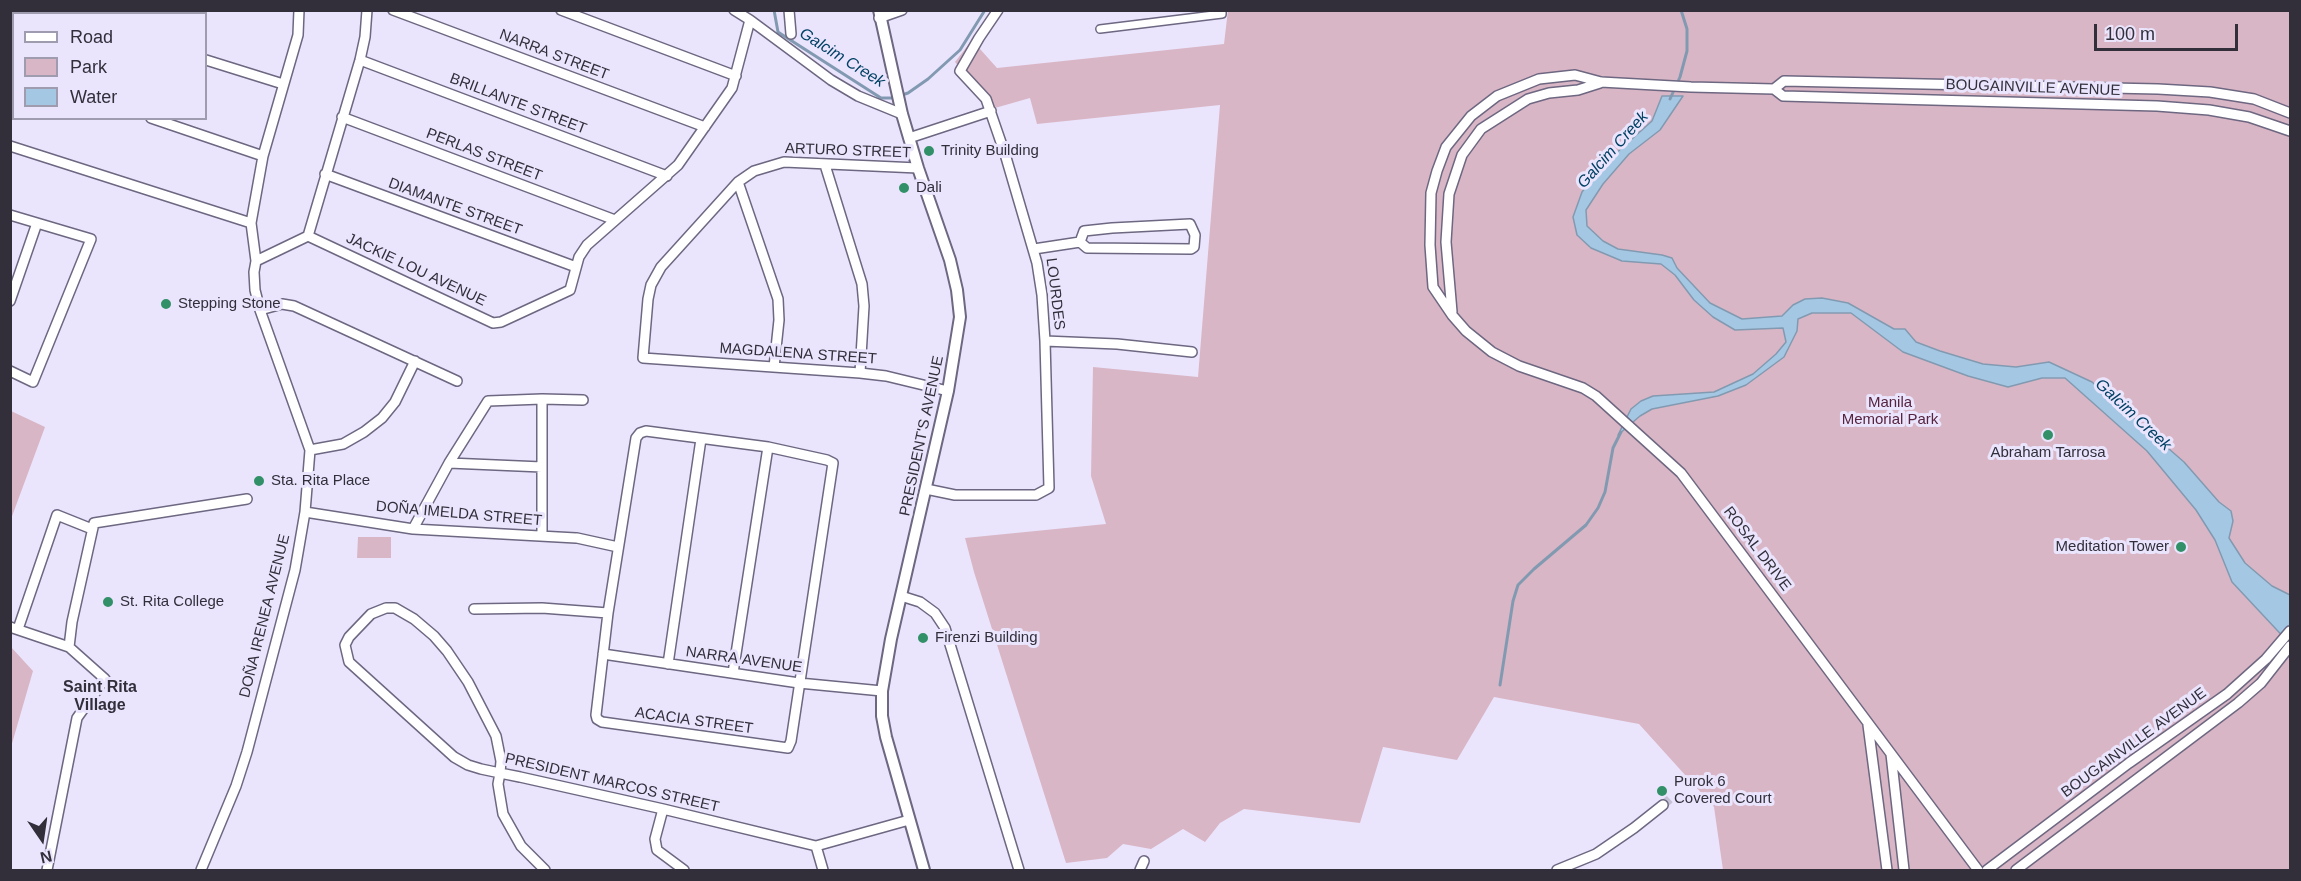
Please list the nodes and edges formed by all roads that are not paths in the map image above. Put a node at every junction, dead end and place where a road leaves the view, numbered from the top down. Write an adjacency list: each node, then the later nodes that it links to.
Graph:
1 (367, 10): 15 (street)
2 (393, 10): 25 (street, NARRA STREET)
3 (561, 10): 16 (street)
4 (734, 10): 11 (street)
5 (789, 10): 13 (street)
6 (902, 10): 10 (street)
7 (998, 10): 21 (street, LOURDES)
8 (1222, 10): 12 (street)
9 (296, 11): 18 (street, DOÑA IRENEA AVENUE)
10 (879, 14): 20 (street, PRESIDENT'S AVENUE)
11 (750, 20): 16 (street, JACKIE LOU AVENUE); 20 (street)
12 (1100, 29)
13 (791, 34)
14 (207, 60): 18 (street)
15 (360, 60): 23 (street); 33 (street, BRILLANTE STREET)
16 (736, 76): 25 (street, JACKIE LOU AVENUE)
17 (1601, 82): 19 (street, BOUGAINVILLE AVENUE); 46 (street); 46 (street, ROSAL DRIVE)
18 (283, 84): 29 (street, DOÑA IRENEA AVENUE)
19 (1774, 89): 22 (street, BOUGAINVILLE AVENUE); 26 (street, BOUGAINVILLE AVENUE)
20 (900, 108): 27 (street, PRESIDENT'S AVENUE)
21 (991, 111): 27 (street); 41 (street, LOURDES)
22 (2290, 113)
23 (342, 117): 32 (street); 36 (street, PERLAS STREET)
24 (157, 120): 29 (street)
25 (705, 127): 33 (street, JACKIE LOU AVENUE)
26 (2290, 131)
27 (909, 138): 31 (street, PRESIDENT'S AVENUE)
28 (10, 146): 38 (street)
29 (263, 156): 38 (street, DOÑA IRENEA AVENUE)
30 (825, 165): 31 (street, ARTURO STREET); 34 (street, ARTURO STREET); 53 (street)
31 (918, 168): 55 (street, PRESIDENT'S AVENUE)
32 (325, 174): 39 (street); 43 (street, DIAMANTE STREET)
33 (667, 176): 36 (street, JACKIE LOU AVENUE)
34 (738, 182): 49 (street, ARTURO STREET); 51 (street)
35 (10, 214): 37 (street)
36 (615, 220): 43 (street, JACKIE LOU AVENUE)
37 (37, 223): 44 (street); 52 (street)
38 (251, 223): 42 (street, DOÑA IRENEA AVENUE)
39 (308, 236): 42 (street); 43 (street, JACKIE LOU AVENUE)
40 (1080, 242): 40 (street); 41 (street)
41 (1034, 249): 47 (street, LOURDES)
42 (256, 261): 45 (street, DOÑA IRENEA AVENUE)
43 (576, 267)
44 (11, 299)
45 (260, 310): 50 (street); 60 (street, DOÑA IRENEA AVENUE)
46 (1452, 315): 82 (street, ROSAL DRIVE)
47 (1045, 341): 48 (street); 63 (street, LOURDES)
48 (1192, 352)
49 (643, 358): 51 (street, MAGDALENA STREET)
50 (415, 361): 54 (street); 60 (street)
51 (774, 367): 53 (street, MAGDALENA STREET)
52 (10, 371)
53 (860, 373): 55 (street, MAGDALENA STREET)
54 (457, 381)
55 (948, 391): 63 (street, PRESIDENT'S AVENUE)
56 (543, 399): 57 (street); 61 (street); 62 (street)
57 (584, 400)
58 (701, 439): 59 (street); 69 (street); 78 (street)
59 (768, 447): 79 (street); 80 (street)
60 (310, 450): 65 (street, DOÑA IRENEA AVENUE)
61 (449, 463): 62 (street); 67 (street)
62 (542, 467): 68 (street)
63 (926, 489): 70 (street, PRESIDENT'S AVENUE)
64 (247, 499): 66 (street)
65 (304, 512): 67 (street, DOÑA IMELDA STREET); 90 (street, DOÑA IRENEA AVENUE)
66 (93, 526): 73 (street); 76 (street)
67 (413, 528): 68 (street, DOÑA IMELDA STREET)
68 (542, 536): 69 (street, DOÑA IMELDA STREET)
69 (618, 547): 72 (street)
70 (901, 596): 81 (street, PRESIDENT'S AVENUE); 95 (street)
71 (474, 609): 72 (street)
72 (608, 614): 77 (street)
73 (14, 628): 76 (street)
74 (2290, 631): 75 (street, BOUGAINVILLE AVENUE)
75 (2286, 646): 100 (street, BOUGAINVILLE AVENUE); 101 (street, BOUGAINVILLE AVENUE)
76 (69, 647): 89 (street)
77 (603, 654): 78 (street, NARRA AVENUE); 80 (street, ACACIA STREET)
78 (668, 664): 79 (street, NARRA AVENUE)
79 (733, 674): 80 (street, NARRA AVENUE)
80 (799, 683): 81 (street, NARRA AVENUE)
81 (882, 691): 87 (street, PRESIDENT'S AVENUE)
82 (1868, 725): 83 (street, ROSAL DRIVE); 97 (street)
83 (1891, 753): 98 (street); 99 (street, ROSAL DRIVE)
84 (500, 772): 84 (street, PRESIDENT MARCOS STREET); 86 (street, PRESIDENT MARCOS STREET); 91 (street)
85 (1664, 805): 96 (street)
86 (663, 808): 88 (street, PRESIDENT MARCOS STREET); 92 (street)
87 (909, 820): 88 (street, PRESIDENT MARCOS STREET); 94 (street, PRESIDENT'S AVENUE)
88 (816, 846): 93 (street)
89 (47, 870)
90 (201, 870)
91 (546, 870)
92 (684, 870)
93 (823, 870)
94 (924, 870)
95 (1019, 870)
96 (1557, 870)
97 (1887, 870)
98 (1904, 870)
99 (1978, 870)
100 (1987, 870)
101 (2016, 870)

